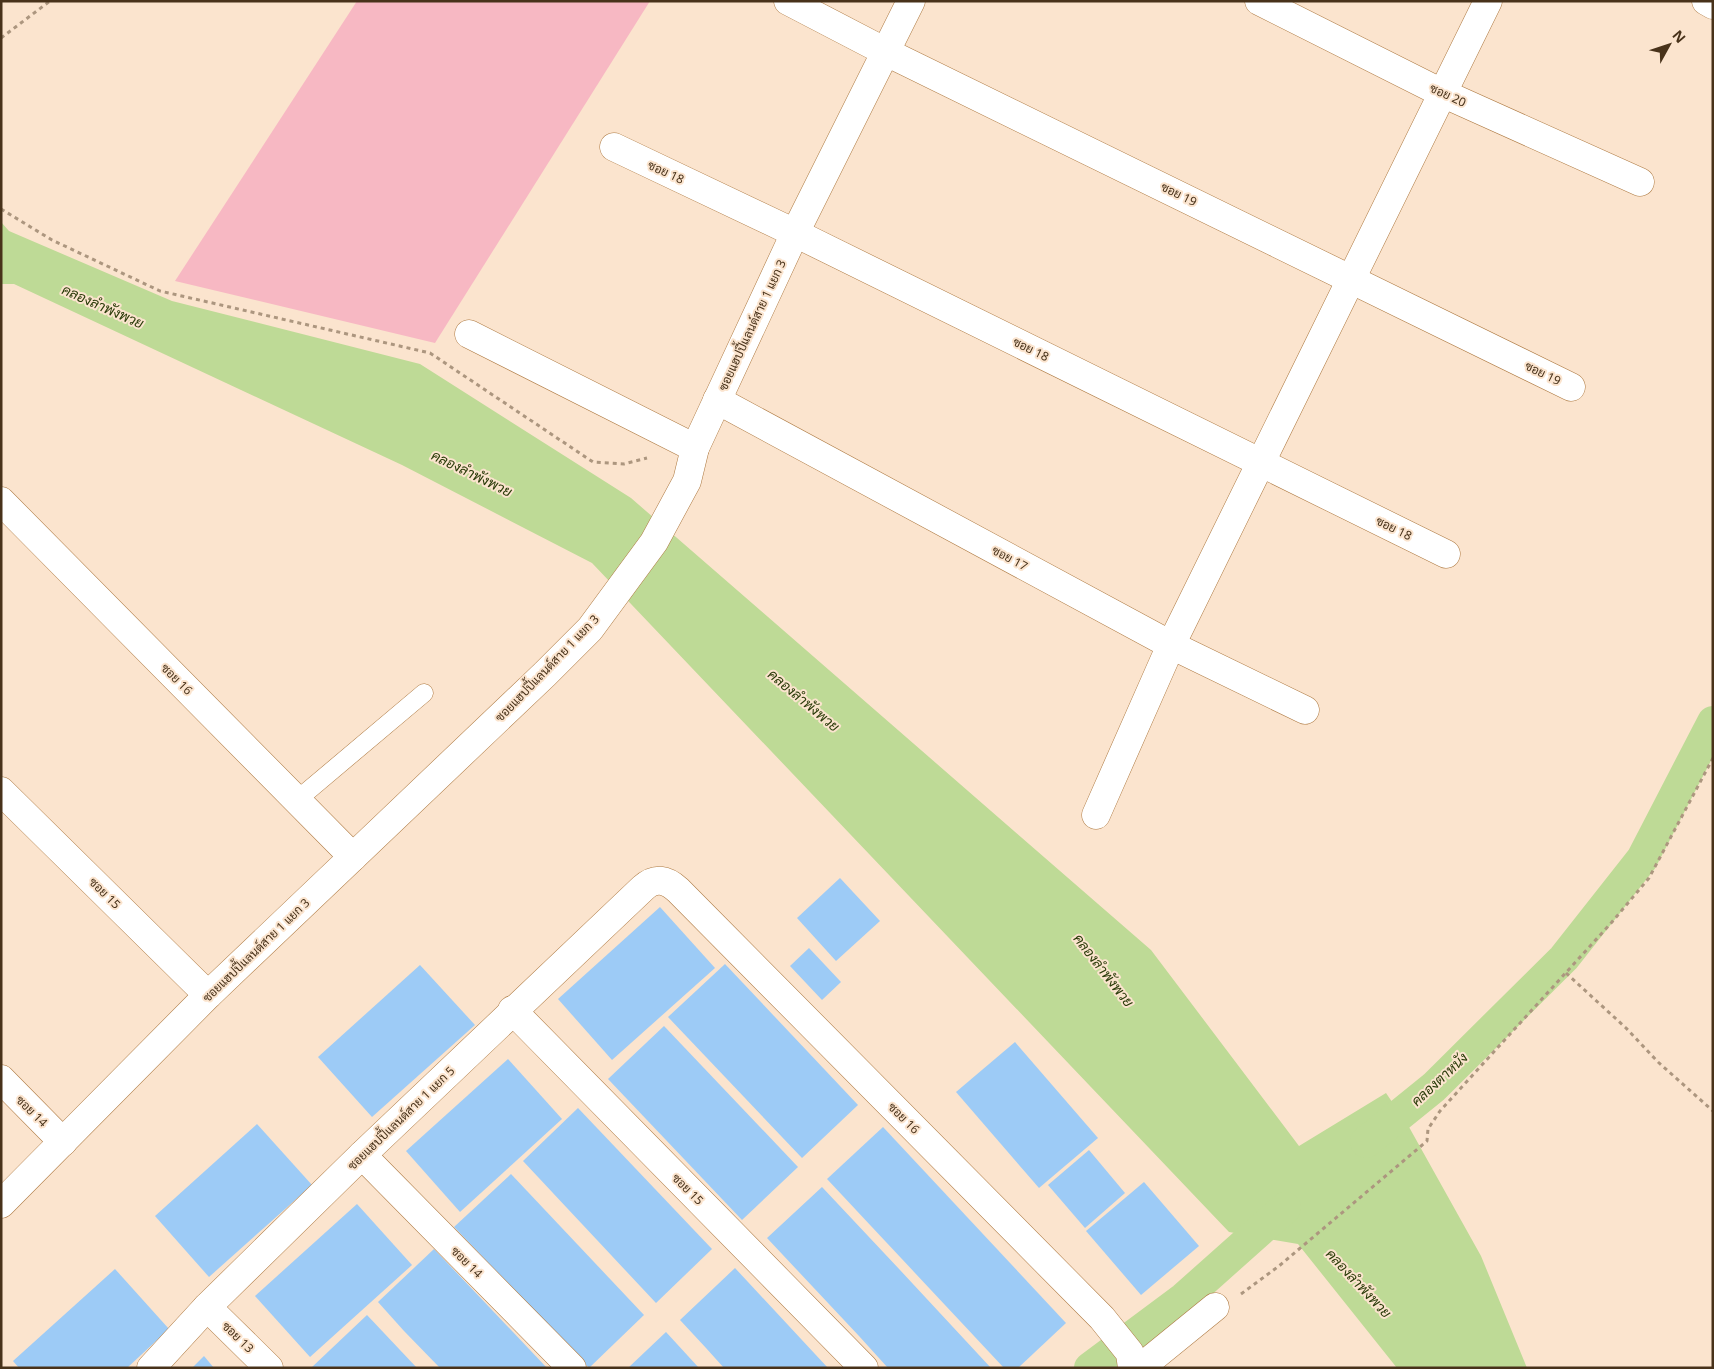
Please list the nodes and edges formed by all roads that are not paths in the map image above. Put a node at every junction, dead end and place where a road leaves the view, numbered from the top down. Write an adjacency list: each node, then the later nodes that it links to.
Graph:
1 (788, 1): 7 (street, ซอย 19)
2 (911, 1): 7 (street, ซอยแฮปปี้แลนด์สาย 1 แยก 3)
3 (1259, 1): 8 (street, ซอย 20)
4 (1488, 1): 8 (street)
5 (1706, 1): 6 (street)
6 (1713, 5)
7 (886, 52): 11 (street, ซอยแฮปปี้แลนด์สาย 1 แยก 3); 12 (street, ซอย 19)
8 (1442, 93): 10 (street, ซอย 20); 12 (street)
9 (614, 147): 11 (street, ซอย 18)
10 (1640, 182)
11 (796, 233): 15 (street, ซอยแฮปปี้แลนด์สาย 1 แยก 3); 17 (street, ซอย 18)
12 (1351, 278): 14 (street, ซอย 19); 17 (street)
13 (469, 334): 16 (street)
14 (1571, 387)
15 (717, 400): 16 (street, ซอยแฮปปี้แลนด์สาย 1 แยก 3); 20 (street, ซอย 17)
16 (684, 442): 26 (street, ซอยแฮปปี้แลนด์สาย 1 แยก 3)
17 (1261, 462): 19 (street, ซอย 18); 20 (street)
18 (1, 501): 24 (street, ซอย 16)
19 (1446, 554)
20 (1171, 645): 22 (street, ซอย 17); 25 (street)
21 (424, 693): 24 (lane)
22 (1305, 710)
23 (1, 791): 28 (street, ซอย 15)
24 (297, 800): 26 (street, ซอย 16)
25 (1096, 816)
26 (353, 857): 28 (street, ซอยแฮปปี้แลนด์สาย 1 แยก 3)
27 (660, 880): 29 (street, ซอยแฮปปี้แลนด์สาย 1 แยก 5); 36 (street, ซอย 16)
28 (208, 995): 31 (street, ซอยแฮปปี้แลนด์สาย 1 แยก 3)
29 (512, 1010): 32 (street, ซอยแฮปปี้แลนด์สาย 1 แยก 5); 40 (street, ซอย 15)
30 (1, 1079): 31 (street, ซอย 14)
31 (63, 1142): 33 (street, ซอยแฮปปี้แลนด์สาย 1 แยก 3)
32 (362, 1155): 34 (street, ซอยแฮปปี้แลนด์สาย 1 แยก 5); 39 (street, ซอย 14)
33 (1, 1204)
34 (207, 1307): 37 (street, ซอยแฮปปี้แลนด์สาย 1 แยก 5); 38 (street, ซอย 13)
35 (1215, 1307): 36 (street, ซอย 16)
36 (1134, 1363)
37 (151, 1368)
38 (269, 1368)
39 (572, 1368)
40 (864, 1368)

